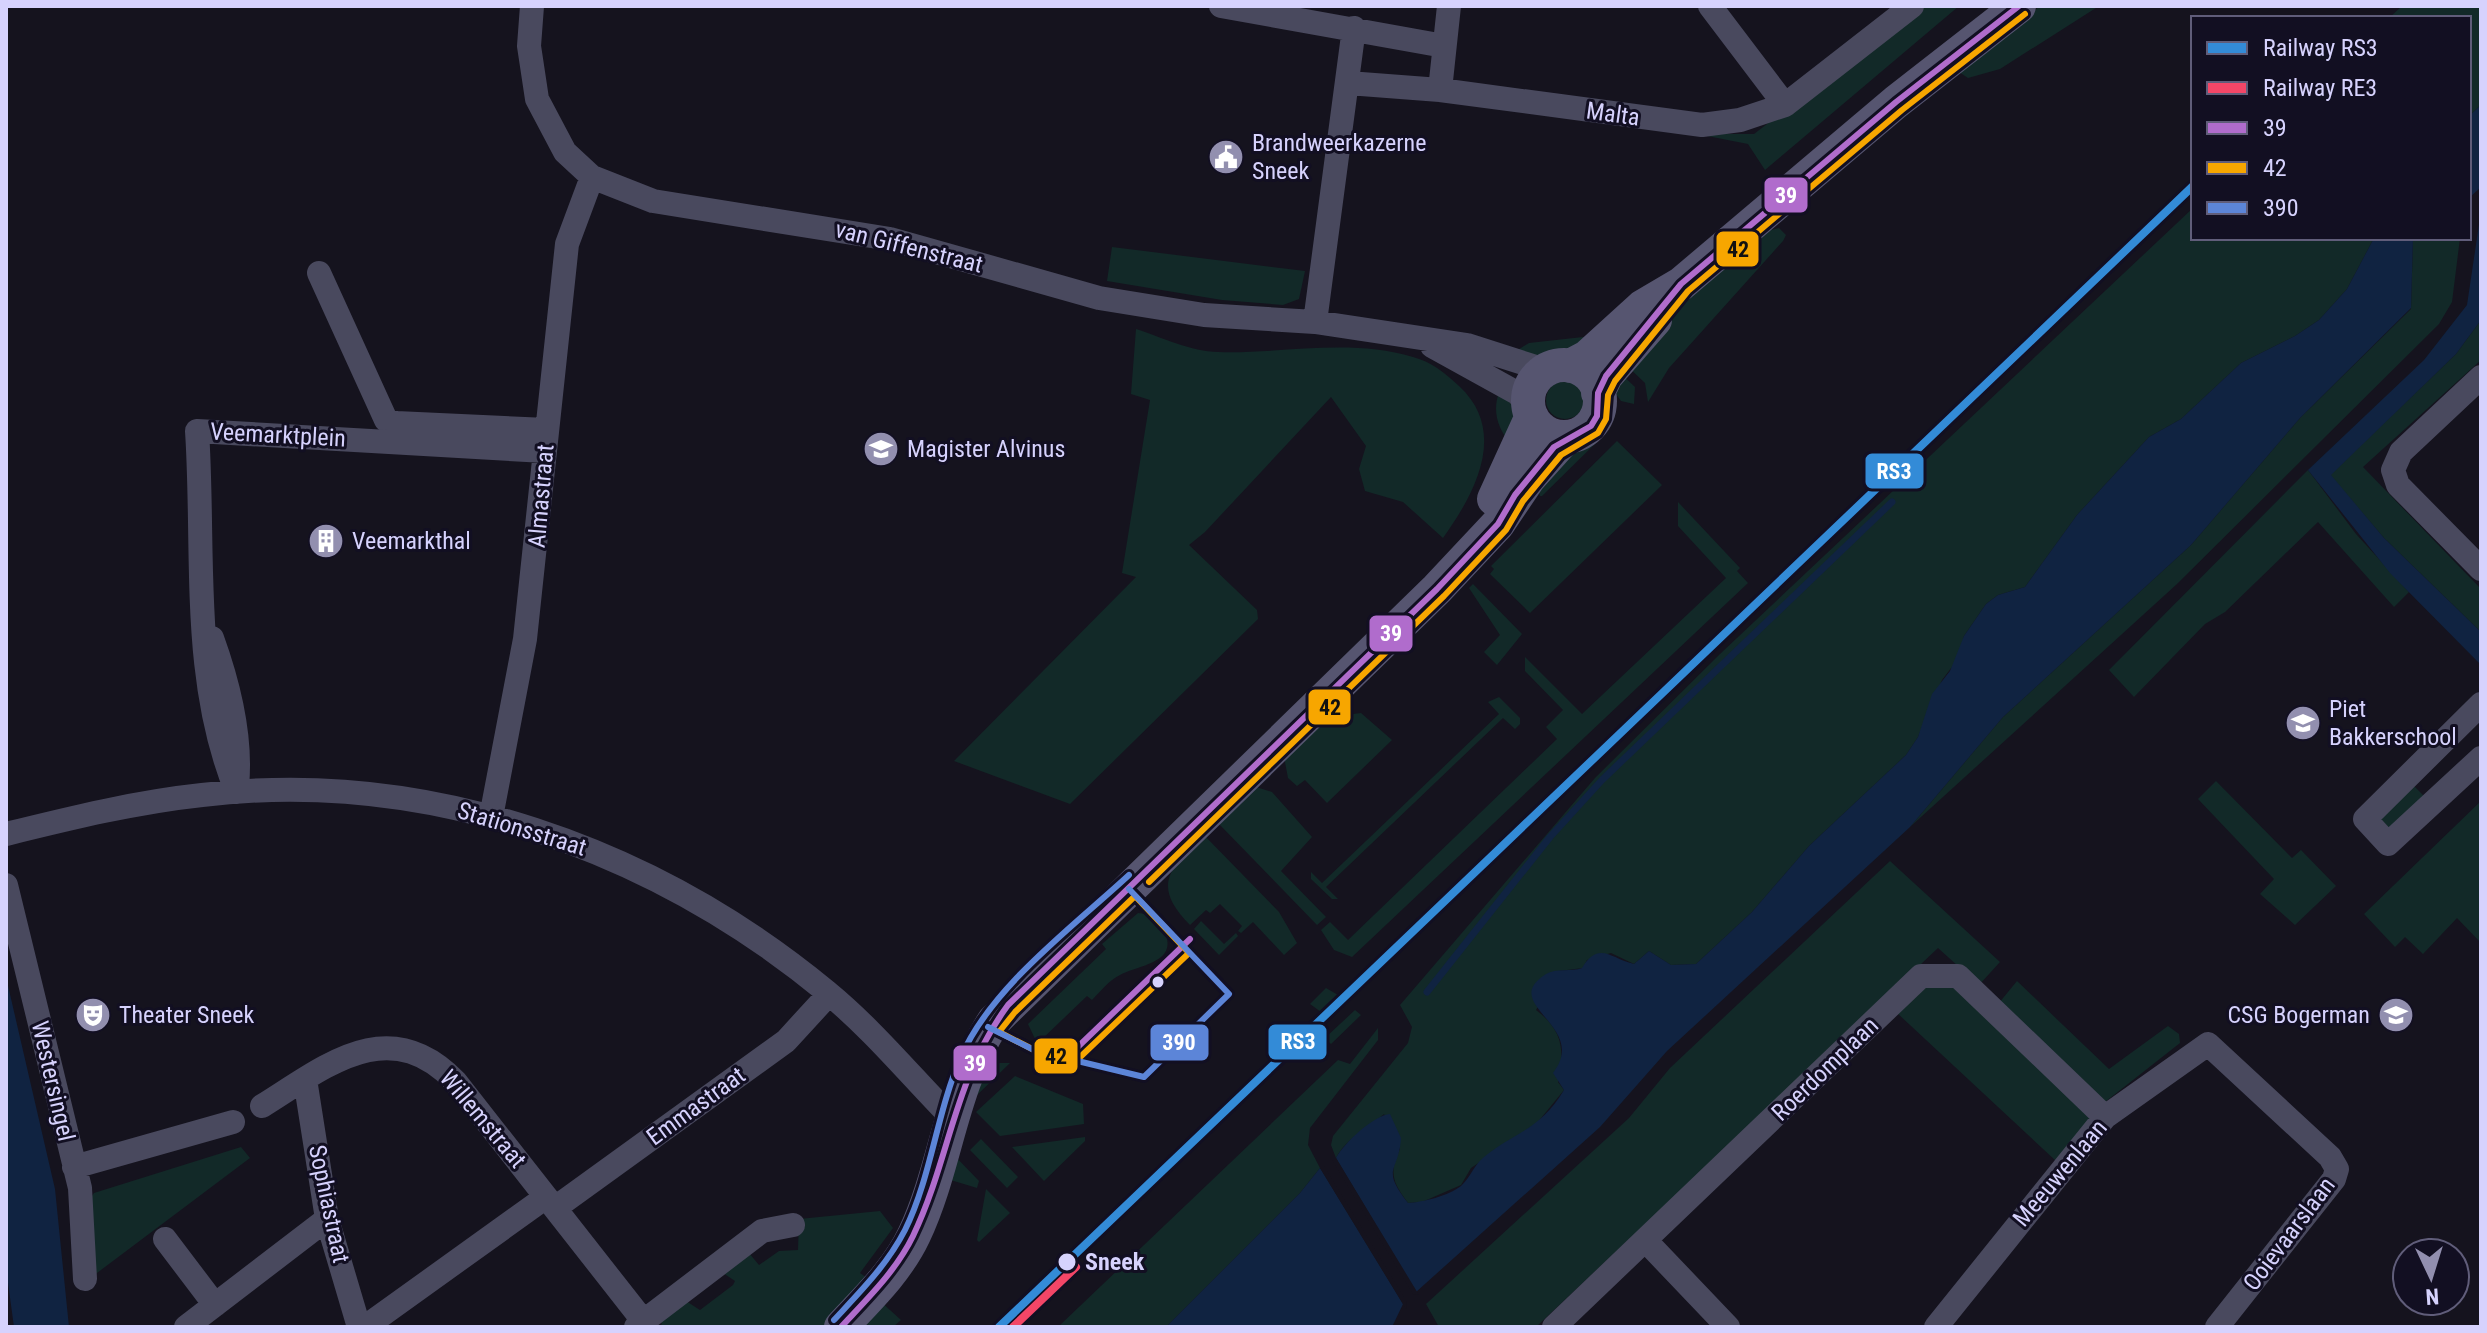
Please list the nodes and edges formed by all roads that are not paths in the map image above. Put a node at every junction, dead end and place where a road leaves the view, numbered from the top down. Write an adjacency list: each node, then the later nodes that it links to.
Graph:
1 (532, 6): 12 (street, van Giffenstraat)
2 (1221, 6): 7 (street)
3 (1449, 6): 8 (street)
4 (1710, 6): 11 (street)
5 (1912, 6): 11 (street, Malta)
6 (2019, 6): 14 (main road)
7 (1354, 28): 8 (street); 9 (street)
8 (1444, 46): 10 (street)
9 (1348, 83): 10 (street, Malta); 15 (street)
10 (1440, 90): 11 (street, Malta)
11 (1785, 105)
12 (592, 177): 15 (street, van Giffenstraat); 22 (street, Almastraat)
13 (319, 273): 22 (street)
14 (1681, 284): 17 (main road); 19 (main road)
15 (1315, 322): 16 (street, van Giffenstraat)
16 (1416, 337): 17 (street, van Giffenstraat); 20 (street, van Giffenstraat)
17 (1558, 368): 19 (main road); 20 (main road)
18 (2481, 377): 24 (street)
19 (1598, 393): 21 (main road)
20 (1530, 411): 21 (main road); 23 (main road)
21 (1566, 437): 23 (main road)
22 (546, 440): 27 (street, Veemarktplein); 28 (street, Almastraat)
23 (1483, 537): 35 (main road)
24 (2481, 569)
25 (2481, 704): 26 (street)
26 (2481, 758)
27 (237, 792): 28 (street, Stationsstraat); 29 (street, Stationsstraat)
28 (491, 817): 31 (street, Stationsstraat)
29 (6, 834)
30 (6, 885): 38 (street, Westersingel)
31 (829, 994): 35 (street, Stationsstraat); 39 (street, Emmastraat)
32 (2208, 1044): 36 (street, Meeuwenlaan); 53 (street, Ooievaarslaan)
33 (305, 1079): 34 (street, Willemstraat); 39 (street, Willemstraat); 40 (street, Sophiastraat)
34 (262, 1106)
35 (951, 1117): 49 (main road)
36 (2105, 1117): 43 (street, Roerdomplaan); 52 (street, Meeuwenlaan)
37 (233, 1122): 38 (street)
38 (74, 1167): 44 (street, Westersingel)
39 (550, 1202): 46 (street, Willemstraat); 48 (street, Emmastraat)
40 (327, 1219): 45 (street); 48 (street, Sophiastraat)
41 (793, 1225): 46 (street)
42 (165, 1239): 45 (street)
43 (1646, 1241): 50 (street, Roerdomplaan); 51 (street)
44 (85, 1279)
45 (215, 1305): 47 (street)
46 (642, 1325)
47 (186, 1327)
48 (362, 1327)
49 (841, 1327)
50 (1554, 1327)
51 (1728, 1327)
52 (1936, 1327)
53 (2217, 1327)

